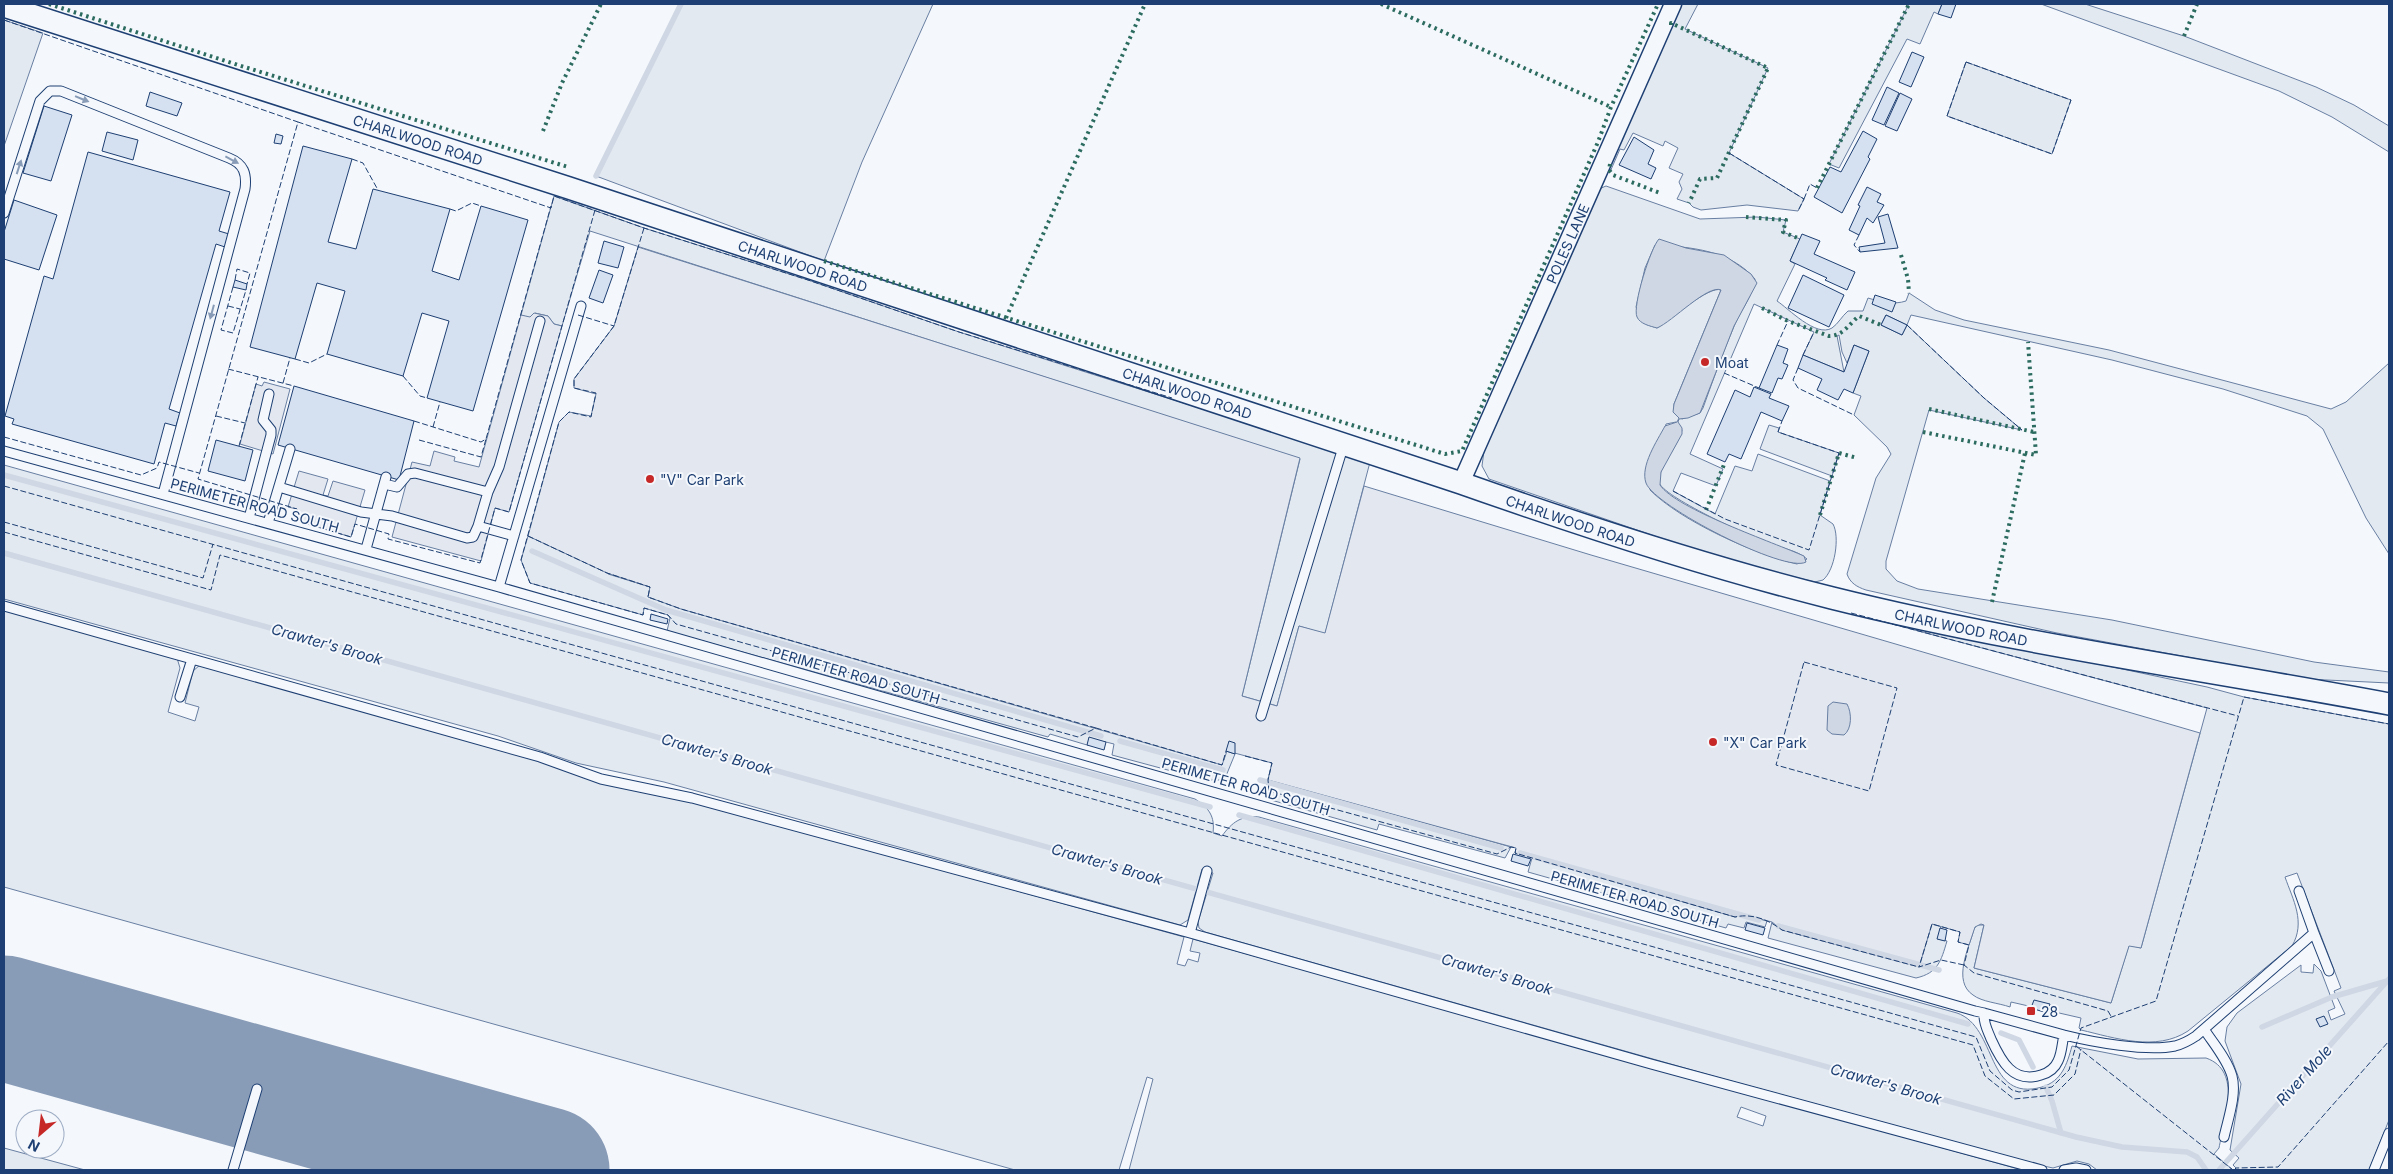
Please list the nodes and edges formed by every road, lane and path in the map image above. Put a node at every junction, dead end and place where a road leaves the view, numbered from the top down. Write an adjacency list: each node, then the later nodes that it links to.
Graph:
1 (1672, 4): 10 (street, POLES LANE)
2 (4, 6): 7 (street, CHARLWOOD ROAD)
3 (4, 213): 13 (lane, one-way to 13)
4 (580, 306): 18 (lane)
5 (540, 320): 12 (lane)
6 (269, 394): 15 (lane)
7 (1344, 444): 10 (street, CHARLWOOD ROAD); 25 (lane)
8 (290, 449): 11 (lane)
9 (4, 450): 13 (lane, PERIMETER ROAD SOUTH)
10 (1461, 483): 24 (street, CHARLWOOD ROAD)
11 (279, 487): 14 (lane); 16 (lane)
12 (488, 492): 14 (lane); 17 (lane)
13 (163, 494): 15 (lane, PERIMETER ROAD SOUTH)
14 (375, 514): 17 (lane); 19 (lane)
15 (249, 518): 16 (lane, PERIMETER ROAD SOUTH)
16 (268, 523): 19 (lane, PERIMETER ROAD SOUTH)
17 (478, 526): 18 (lane)
18 (514, 536): 20 (lane)
19 (366, 549): 20 (lane, PERIMETER ROAD SOUTH)
20 (499, 587): 31 (lane, PERIMETER ROAD SOUTH)
21 (4, 606): 22 (lane)
22 (192, 659): 23 (lane); 28 (lane)
23 (180, 697)
24 (2389, 704)
25 (1261, 716)
26 (1207, 871): 28 (lane)
27 (2298, 891): 29 (lane)
28 (1190, 933): 38 (lane)
29 (2314, 933): 30 (lane); 32 (lane, PERIMETER ROAD SOUTH)
30 (2329, 971)
31 (1984, 1014): 33 (lane, PERIMETER ROAD SOUTH); 33 (lane)
32 (2204, 1029): 33 (lane, PERIMETER ROAD SOUTH); 36 (lane)
33 (2064, 1035)
34 (256, 1089): 37 (lane)
35 (2389, 1133): 41 (lane)
36 (2224, 1137)
37 (233, 1170)
38 (2042, 1170)
39 (2064, 1170): 40 (lane)
40 (2086, 1170)
41 (2374, 1170)

